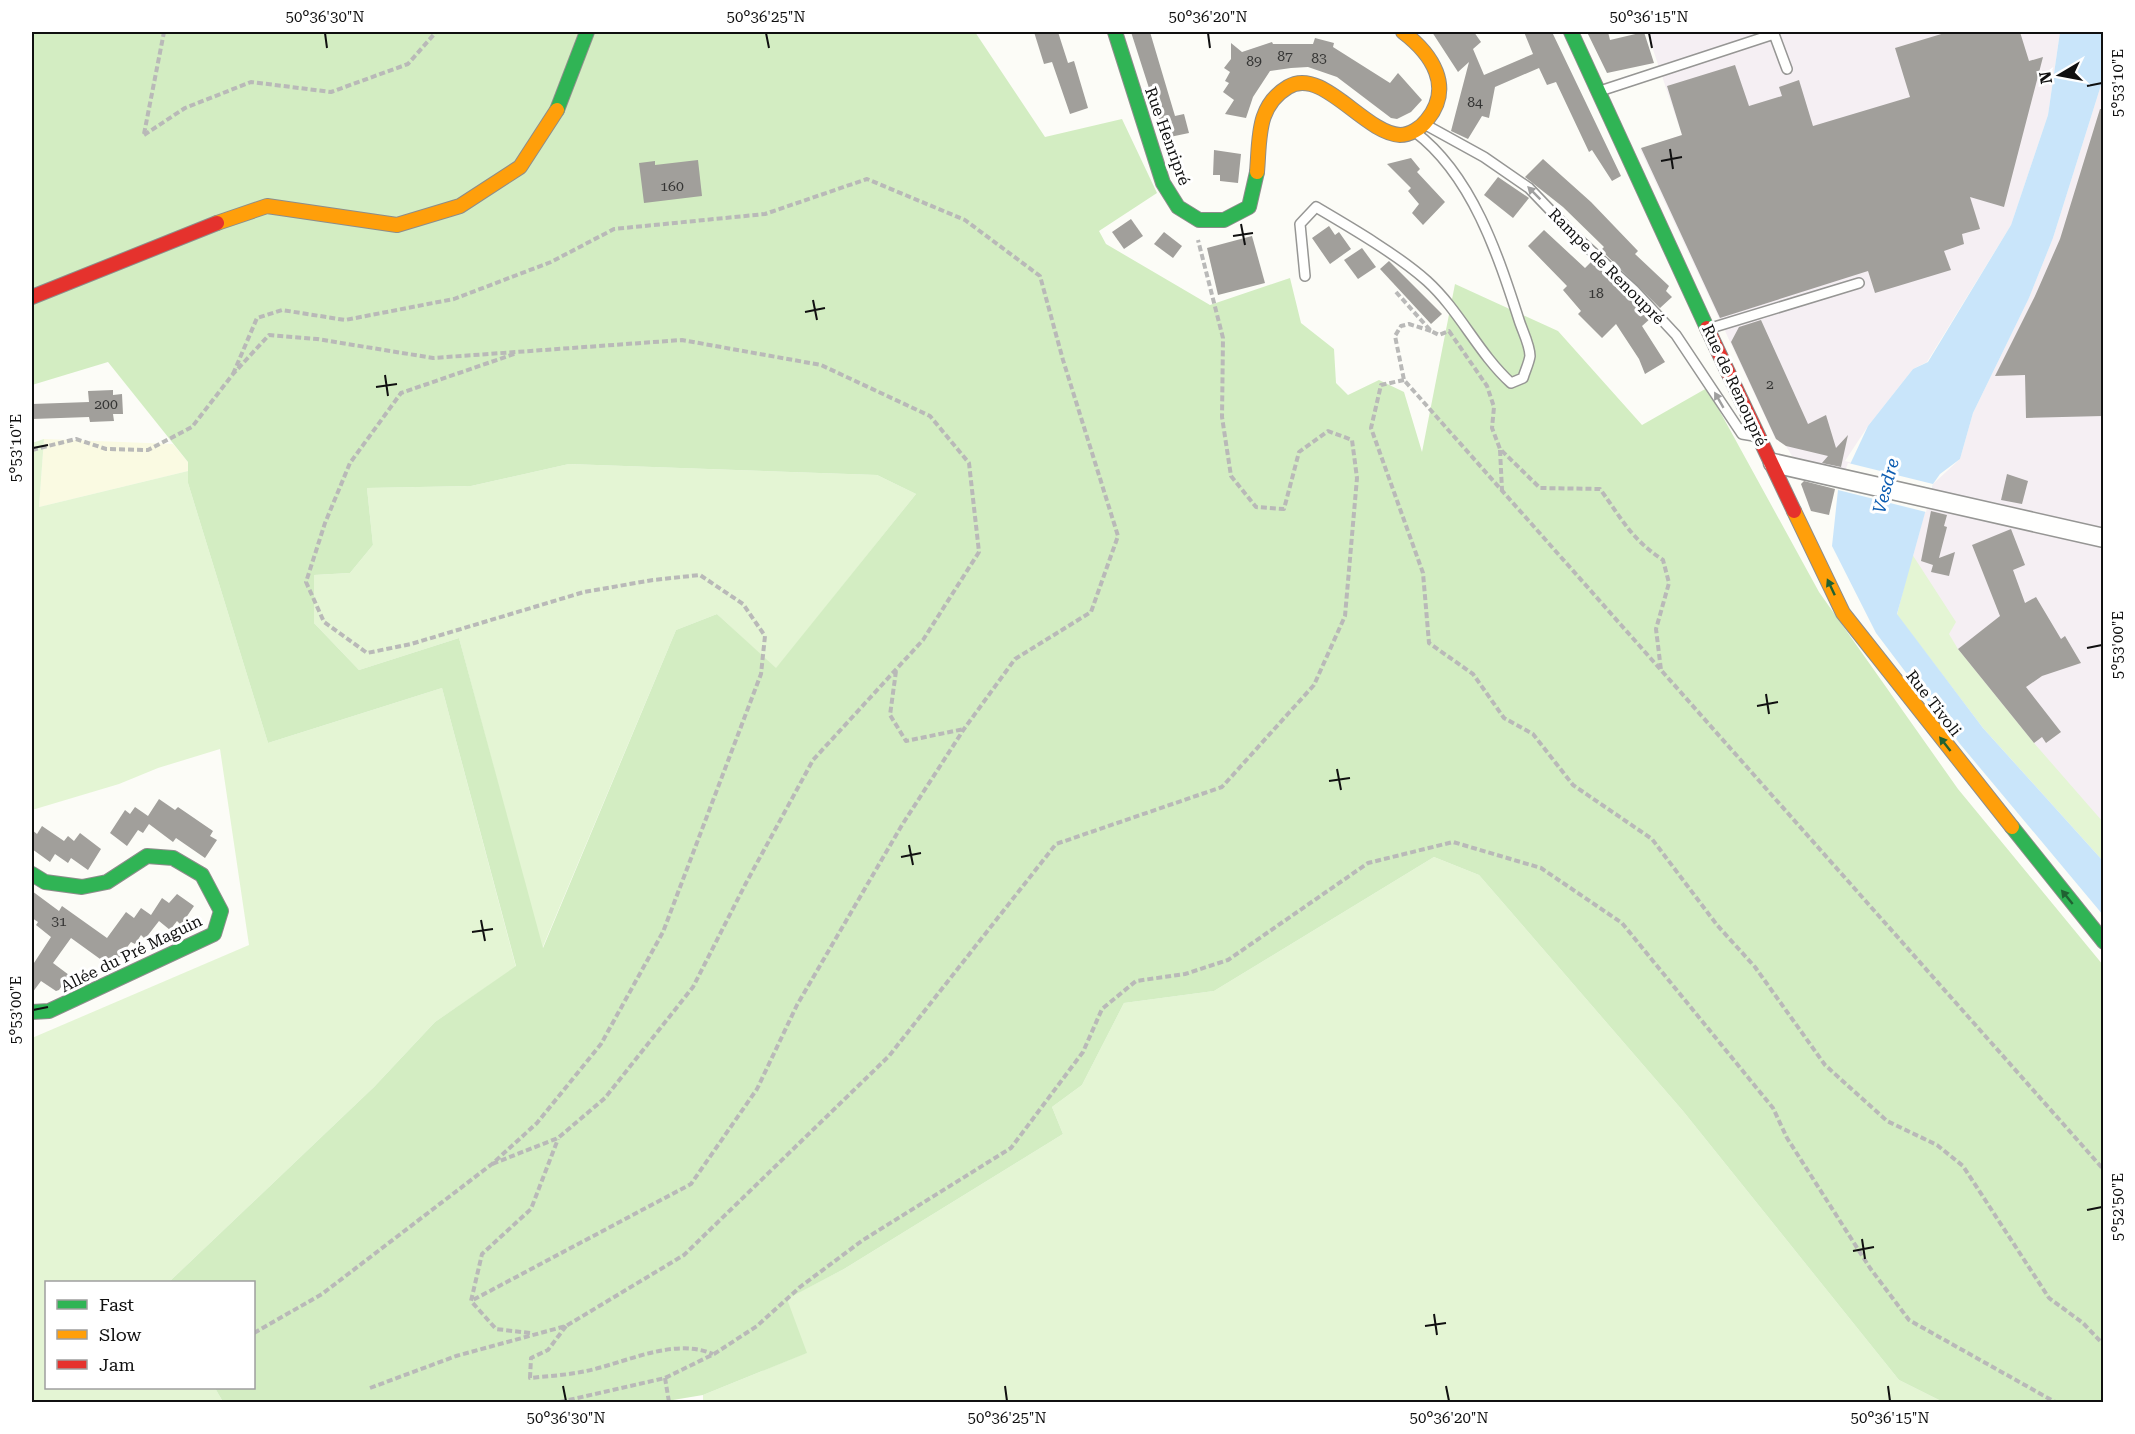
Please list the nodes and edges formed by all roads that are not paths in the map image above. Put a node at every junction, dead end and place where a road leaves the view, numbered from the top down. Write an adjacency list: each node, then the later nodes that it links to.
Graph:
1 (587, 32): 10 (street)
2 (1115, 32): 7 (street, Rue Henripré)
3 (1403, 32): 7 (street)
4 (1571, 32): 6 (street, Rue de Renoupré)
5 (1787, 69): 6 (lane)
6 (1597, 92): 11 (street, Rue de Renoupré)
7 (1419, 127): 8 (lane); 12 (lane, Rampe de Renoupré, one-way to 7)
8 (1305, 276)
9 (1859, 283): 11 (lane)
10 (32, 297)
11 (1708, 329): 12 (street, Rue de Renoupré)
12 (1759, 436): 13 (street, Rue de Renoupré)
13 (1773, 463): 14 (street, Rue de Renoupré); 16 (street, Rue Tivoli, one-way to 13)
14 (2103, 538)
15 (32, 874): 17 (street, Allée du Pré Maguin)
16 (2103, 942)
17 (32, 1012)

